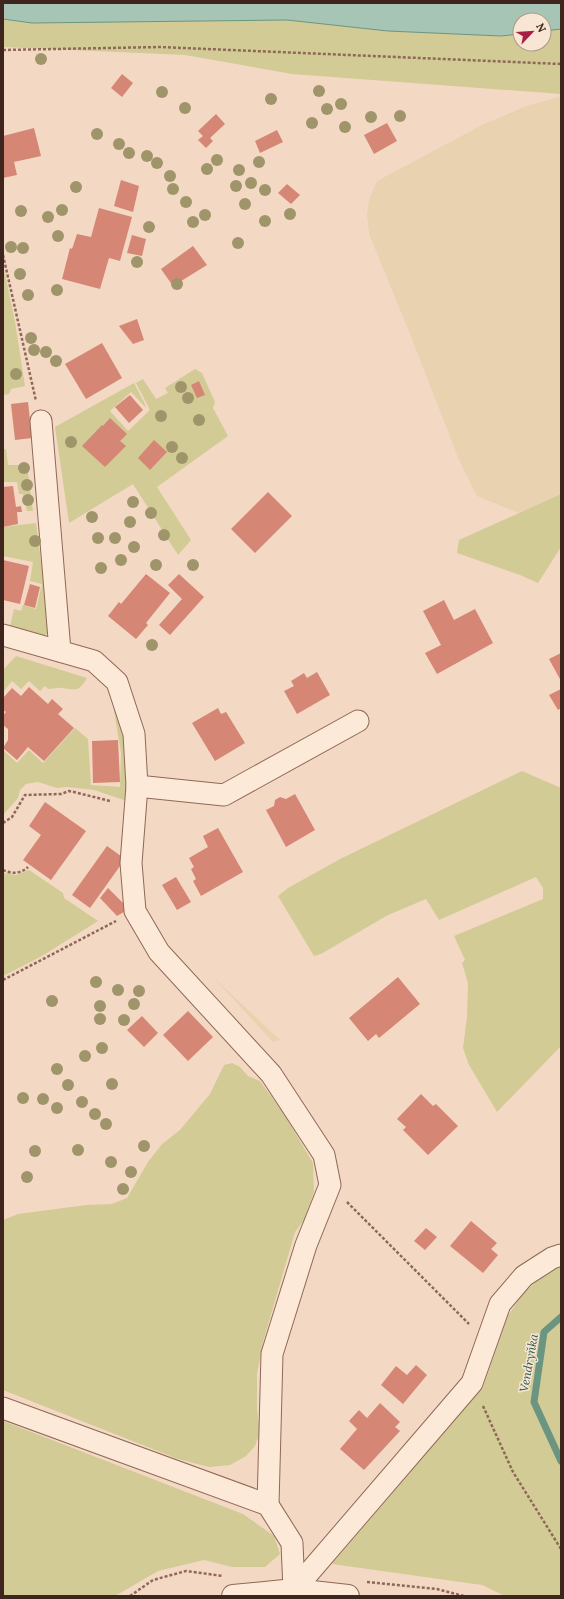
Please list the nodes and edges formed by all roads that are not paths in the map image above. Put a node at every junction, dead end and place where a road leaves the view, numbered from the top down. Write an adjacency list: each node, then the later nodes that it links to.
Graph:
1 (41, 421): 3 (street)
2 (3, 635): 3 (street)
3 (60, 651): 5 (street)
4 (358, 720): 5 (street)
5 (137, 786): 8 (street)
6 (561, 1255): 9 (street)
7 (3, 1408): 8 (street)
8 (268, 1505): 9 (street)
9 (293, 1593): 10 (street); 11 (street)
10 (233, 1596)
11 (348, 1596)

